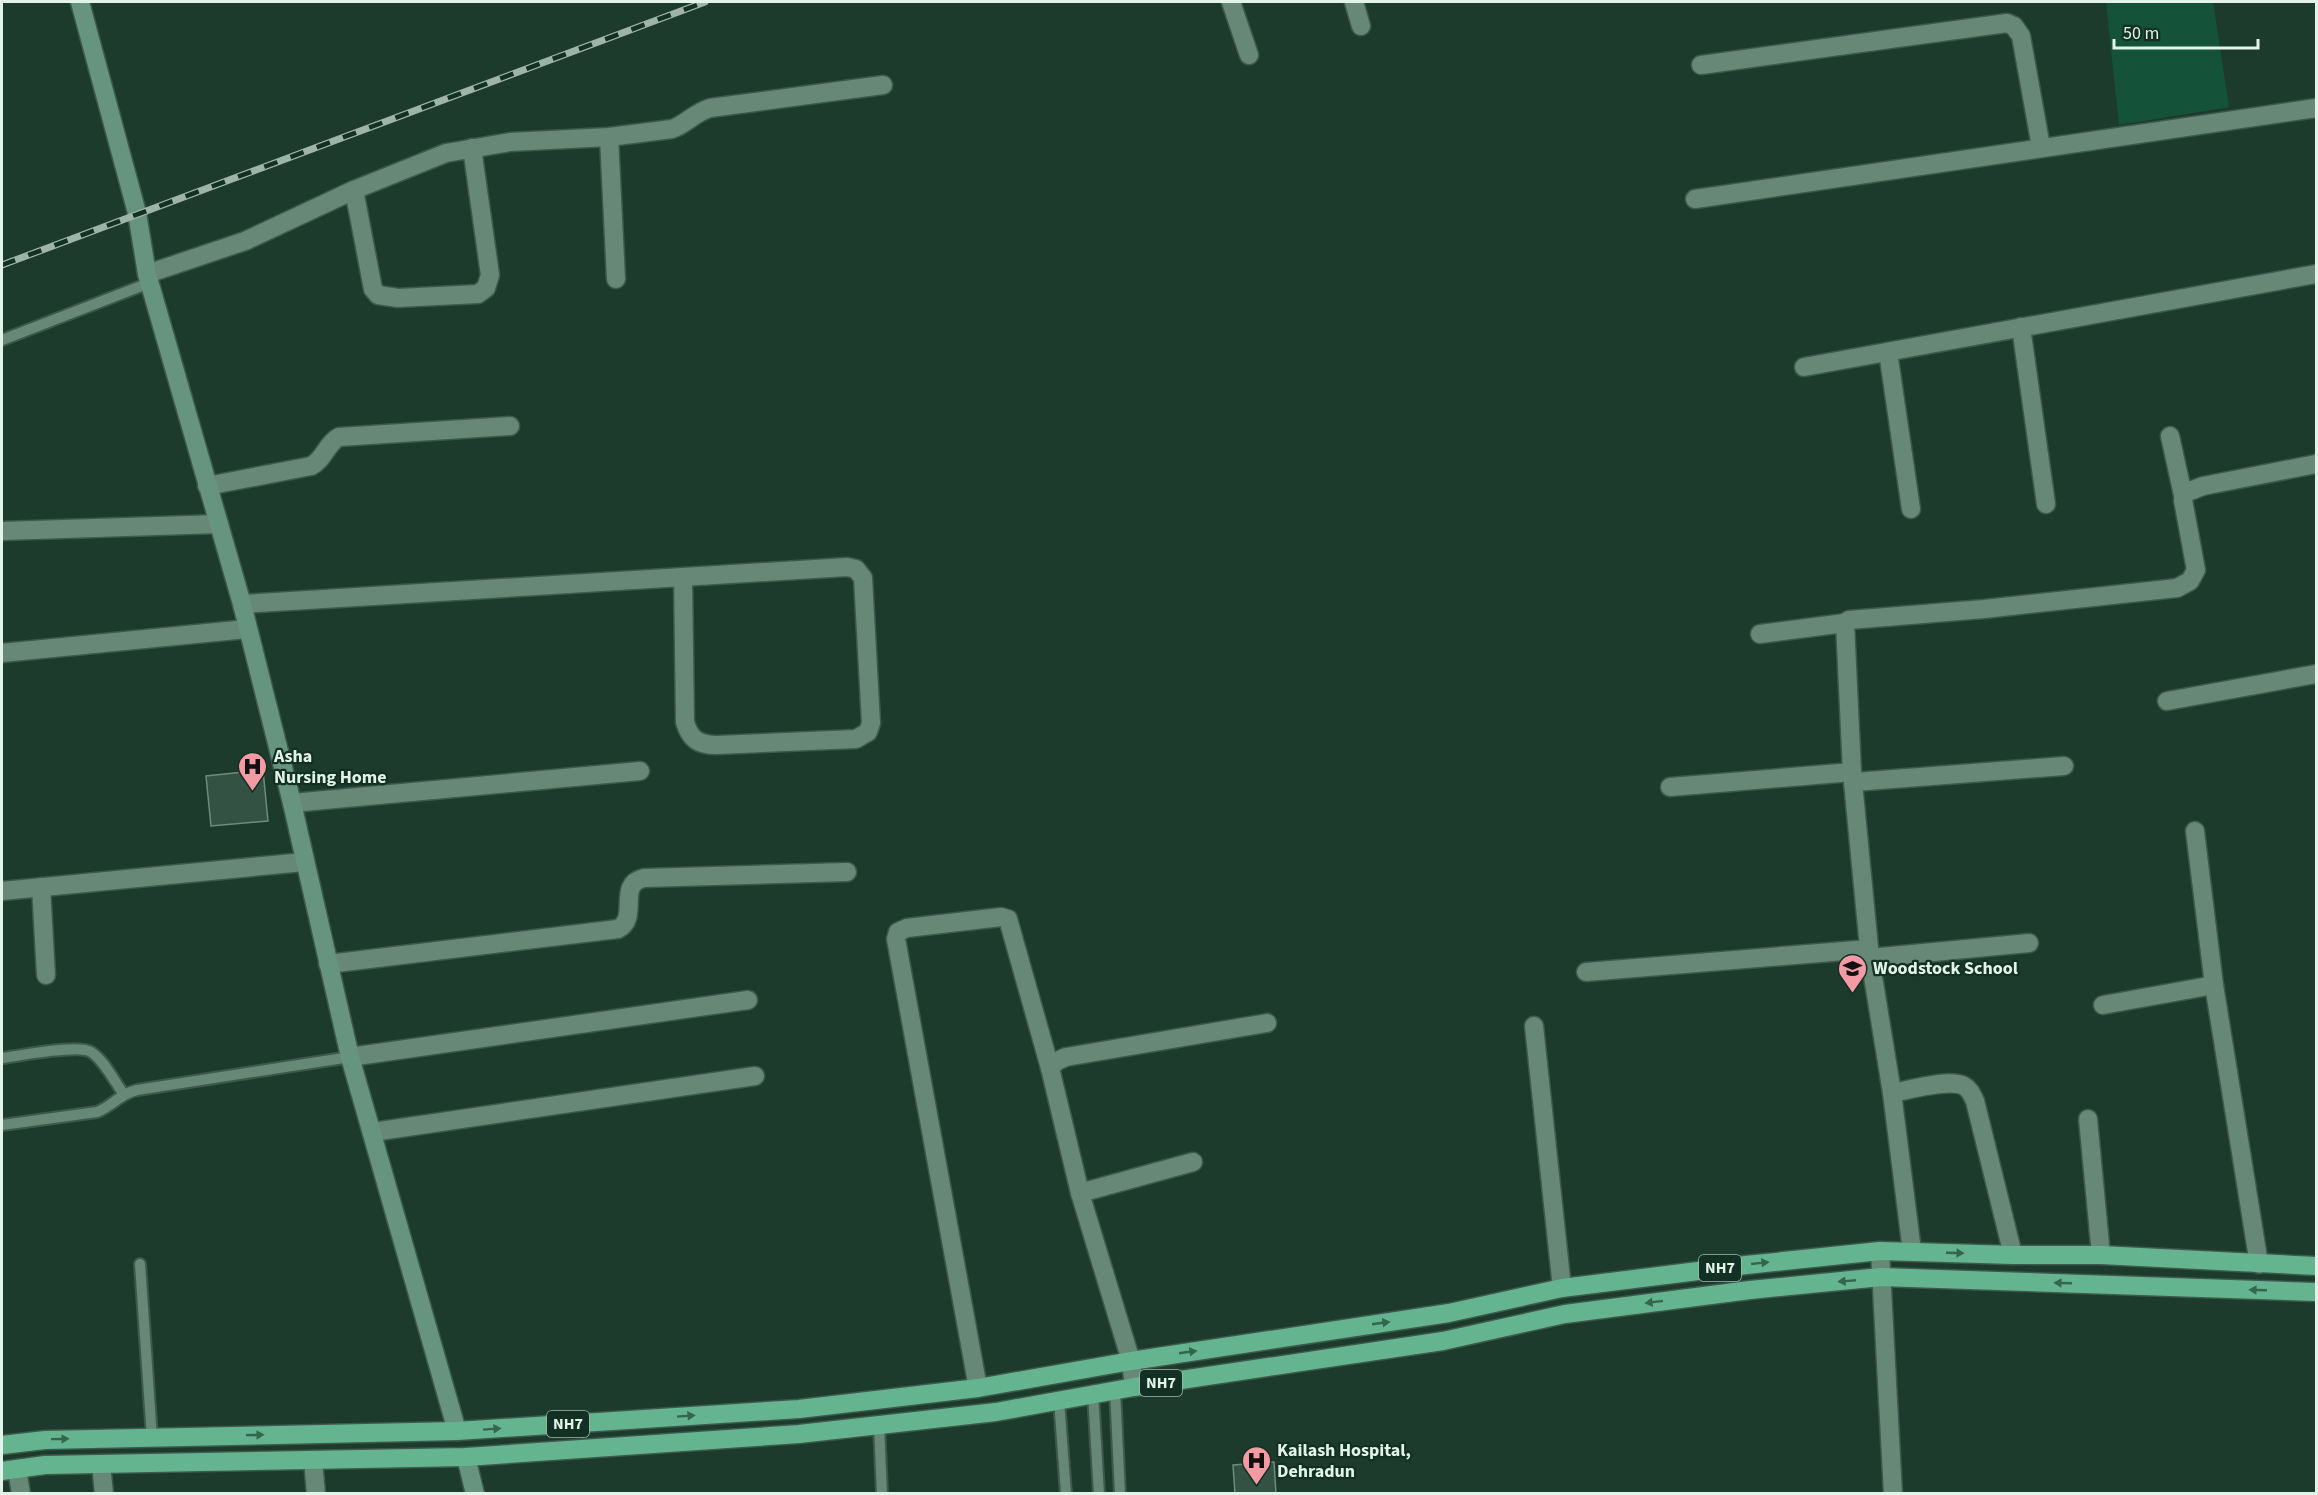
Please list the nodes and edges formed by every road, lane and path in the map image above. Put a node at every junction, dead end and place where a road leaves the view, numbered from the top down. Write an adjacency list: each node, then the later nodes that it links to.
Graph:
1 (80, 2): 15 (main road)
2 (1231, 2): 5 (street)
3 (1354, 2): 4 (street)
4 (1361, 26)
5 (1249, 55)
6 (1701, 65): 10 (street)
7 (883, 85): 9 (street)
8 (2316, 113): 10 (street)
9 (609, 137): 11 (street); 16 (street)
10 (2041, 147): 13 (street)
11 (472, 148): 12 (street); 12 (street)
12 (354, 190): 15 (street)
13 (1695, 200)
14 (2316, 274): 17 (street)
15 (148, 279): 18 (lane); 24 (main road)
16 (616, 279)
17 (2020, 327): 19 (street); 26 (street)
18 (2, 340)
19 (1888, 352): 20 (street); 27 (street)
20 (1804, 367)
21 (510, 426): 24 (street)
22 (2170, 436): 25 (street)
23 (2316, 465): 25 (street)
24 (207, 486): 28 (main road)
25 (2183, 495): 32 (street)
26 (2046, 504)
27 (1911, 509)
28 (219, 524): 29 (street); 31 (main road)
29 (2, 531)
30 (683, 577): 30 (street); 31 (street)
31 (242, 604): 33 (main road)
32 (1845, 623): 34 (street); 40 (street)
33 (247, 629): 35 (street); 42 (main road)
34 (1760, 634)
35 (2, 653)
36 (2316, 674): 37 (street)
37 (2167, 701)
38 (2064, 765): 40 (street)
39 (640, 771): 42 (street)
40 (1853, 777): 41 (street); 49 (street)
41 (1670, 787)
42 (292, 803): 44 (main road)
43 (2195, 831): 53 (street)
44 (304, 862): 46 (street); 50 (main road)
45 (847, 872): 50 (street)
46 (42, 887): 47 (street); 52 (street)
47 (2, 891)
48 (2029, 943): 49 (street)
49 (1870, 953): 51 (street); 63 (street)
50 (328, 964): 58 (main road)
51 (1586, 972)
52 (46, 975)
53 (2214, 985): 55 (street); 74 (street)
54 (748, 1000): 58 (street)
55 (2103, 1005)
56 (1267, 1023): 60 (street)
57 (1534, 1026): 77 (street)
58 (350, 1057): 62 (lane); 66 (main road)
59 (2, 1058): 62 (lane)
60 (1050, 1068): 68 (street); 81 (street)
61 (755, 1076): 66 (street)
62 (123, 1093): 65 (lane)
63 (1892, 1093): 70 (street); 71 (street)
64 (2088, 1119): 72 (street)
65 (2, 1125)
66 (373, 1132): 86 (main road)
67 (1193, 1162): 68 (street)
68 (1080, 1192): 79 (street)
69 (1880, 1251): 70 (highway, NH7); 76 (street); 77 (highway, NH7, one-way to 69)
70 (1912, 1251): 71 (highway, NH7, one-way to 71)
71 (2013, 1255): 72 (highway, NH7)
72 (2101, 1255): 74 (highway, NH7)
73 (140, 1264): 87 (lane)
74 (2259, 1264): 75 (highway, NH7)
75 (2316, 1266)
76 (1881, 1277): 78 (highway, NH7, one-way to 76); 80 (highway, NH7, one-way to 80); 101 (street)
77 (1562, 1288): 79 (highway, NH7, one-way to 77)
78 (2316, 1292)
79 (1131, 1361): 80 (street); 81 (highway, NH7)
80 (1134, 1386): 82 (highway, NH7)
81 (978, 1388): 86 (highway, NH7, one-way to 81)
82 (1115, 1390): 83 (highway, NH7); 100 (lane)
83 (1093, 1394): 84 (highway, NH7); 99 (lane)
84 (1059, 1400): 85 (highway, NH7); 98 (lane)
85 (879, 1425): 89 (highway, NH7); 97 (lane)
86 (457, 1431): 87 (highway, NH7, one-way to 86)
87 (152, 1437): 88 (highway, NH7, one-way to 87)
88 (2, 1445)
89 (466, 1457): 90 (highway, NH7); 96 (main road)
90 (313, 1460): 91 (highway, NH7); 95 (street)
91 (101, 1464): 92 (highway, NH7); 94 (street)
92 (9, 1470): 93 (street)
93 (21, 1494)
94 (104, 1494)
95 (316, 1494)
96 (476, 1494)
97 (882, 1494)
98 (1066, 1494)
99 (1099, 1494)
100 (1119, 1494)
101 (1893, 1494)

